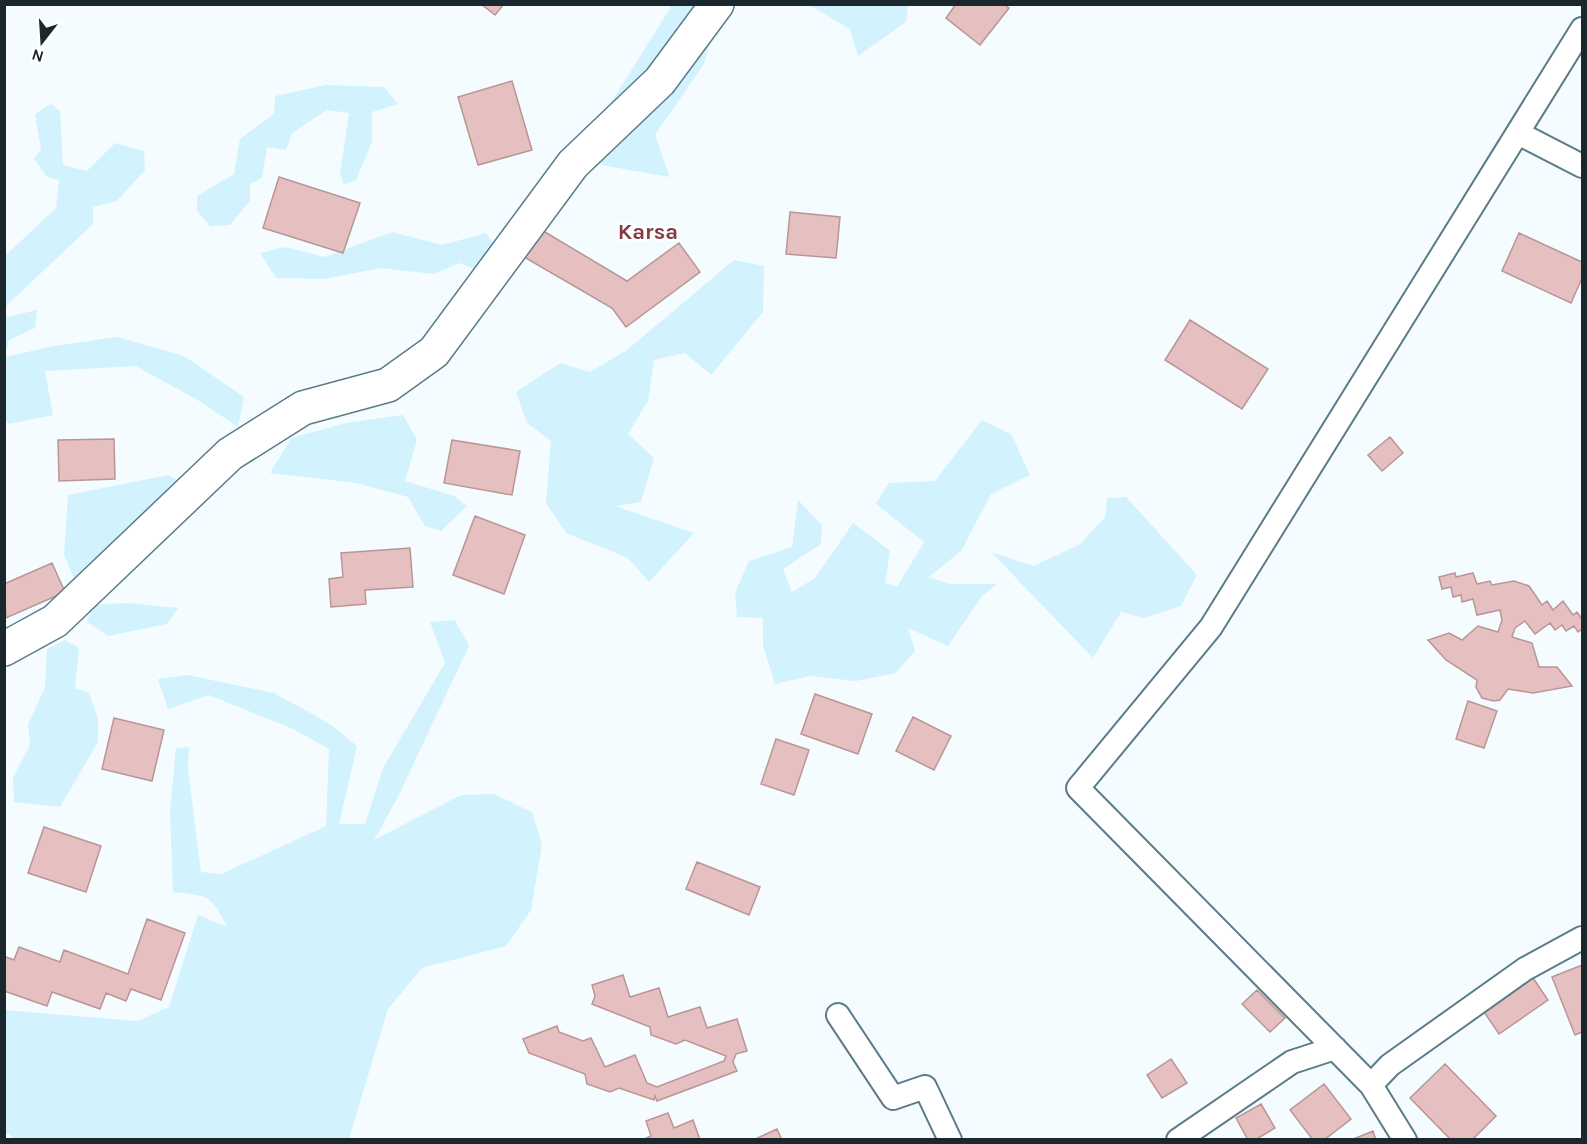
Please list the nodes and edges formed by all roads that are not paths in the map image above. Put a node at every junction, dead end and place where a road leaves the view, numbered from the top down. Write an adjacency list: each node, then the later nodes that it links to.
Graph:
1 (717, 4): 5 (street)
2 (1582, 29): 3 (street)
3 (1518, 133): 4 (street); 8 (street)
4 (1582, 166)
5 (4, 649)
6 (1582, 938): 9 (street)
7 (838, 1015): 10 (street)
8 (1335, 1048): 9 (street); 11 (street)
9 (1371, 1085): 12 (street)
10 (950, 1140)
11 (1179, 1140)
12 (1405, 1140)

